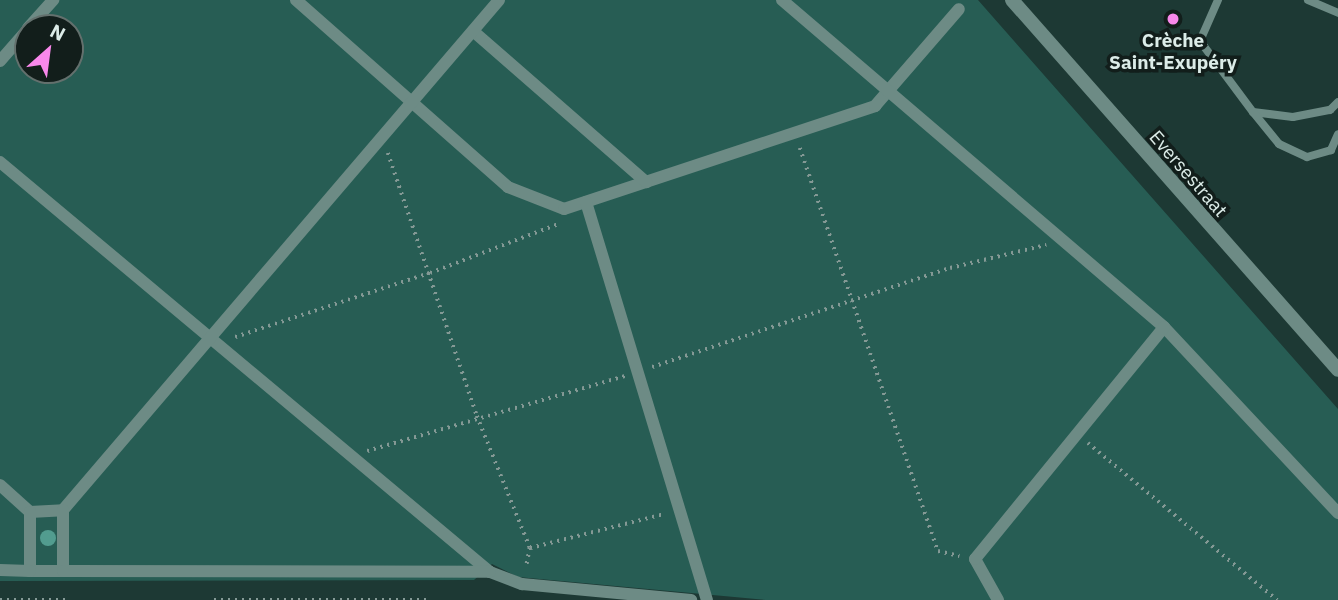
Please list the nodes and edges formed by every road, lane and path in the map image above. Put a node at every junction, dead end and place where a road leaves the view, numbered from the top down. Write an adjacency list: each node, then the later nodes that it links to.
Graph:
1 (53, 0): 10 (street)
2 (296, 0): 15 (street)
3 (499, 0): 11 (street)
4 (782, 0): 14 (street)
5 (1012, 0): 30 (street, Eversestraat)
6 (1218, 0): 17 (lane)
7 (1308, 0): 9 (lane)
8 (959, 9): 14 (street)
9 (1338, 13)
10 (40, 14)
11 (473, 31): 15 (street); 22 (street)
12 (14, 44): 13 (street)
13 (0, 61)
14 (890, 93): 18 (street); 25 (street)
15 (414, 102): 20 (street); 24 (street)
16 (1338, 102): 17 (lane)
17 (1253, 112): 19 (lane)
18 (795, 132): 22 (street); 27 (path)
19 (1338, 134)
20 (383, 138): 26 (path); 29 (street)
21 (0, 162): 29 (street)
22 (646, 182): 23 (street)
23 (586, 202): 24 (street); 31 (street)
24 (564, 209): 26 (path)
25 (1065, 240): 27 (path); 28 (street)
26 (430, 273): 29 (path); 32 (path)
27 (851, 299): 31 (path); 41 (path)
28 (1164, 327): 33 (street); 39 (street)
29 (208, 339): 34 (street); 36 (street)
30 (1338, 370)
31 (636, 373): 32 (path); 37 (street)
32 (477, 416): 34 (path); 40 (path)
33 (1078, 435): 41 (street); 55 (path)
34 (348, 457): 45 (street)
35 (0, 485): 38 (street)
36 (63, 510): 38 (street); 44 (street)
37 (679, 511): 40 (path); 53 (street)
38 (30, 512): 43 (street)
39 (1338, 513)
40 (530, 548): 46 (path)
41 (975, 559): 54 (street)
42 (0, 570): 43 (street)
43 (30, 571): 44 (street)
44 (63, 571): 45 (street)
45 (491, 572): 46 (street)
46 (522, 584): 52 (street)
47 (0, 600): 48 (path)
48 (69, 600)
49 (214, 600): 50 (path)
50 (258, 600): 51 (path)
51 (429, 600)
52 (691, 600)
53 (707, 600)
54 (998, 600)
55 (1277, 600)

